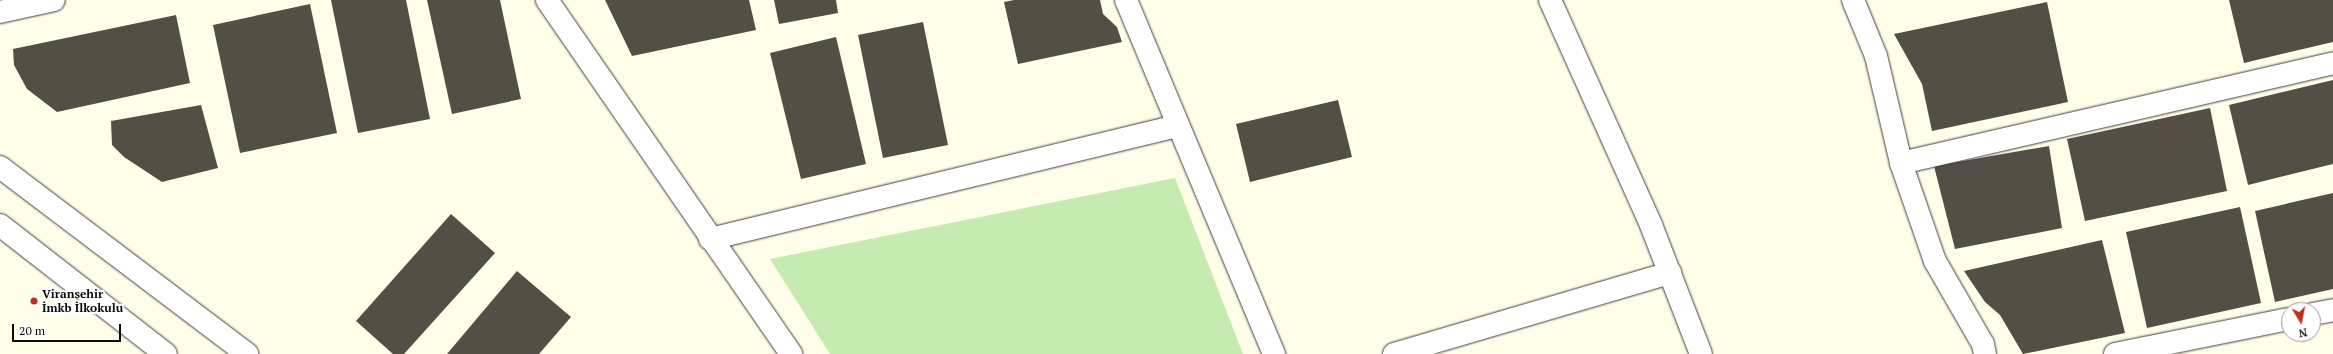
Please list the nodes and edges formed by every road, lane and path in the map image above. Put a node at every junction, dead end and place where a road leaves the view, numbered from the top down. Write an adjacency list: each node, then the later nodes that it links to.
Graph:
1 (54, 0): 6 (street)
2 (546, 0): 12 (street)
3 (1126, 0): 8 (street)
4 (1550, 0): 13 (street)
5 (1854, 0): 9 (street)
6 (0, 12)
7 (2333, 63): 9 (street)
8 (1178, 126): 12 (street); 20 (street)
9 (1901, 163): 23 (street)
10 (0, 167): 18 (street)
11 (0, 225): 17 (street)
12 (710, 239): 19 (street)
13 (1670, 273): 21 (street); 22 (street)
14 (2333, 310): 15 (street)
15 (2321, 312)
16 (2281, 321): 24 (street)
17 (166, 354)
18 (247, 354)
19 (791, 354)
20 (1274, 354)
21 (1394, 354)
22 (1701, 354)
23 (1985, 354)
24 (2115, 354)

